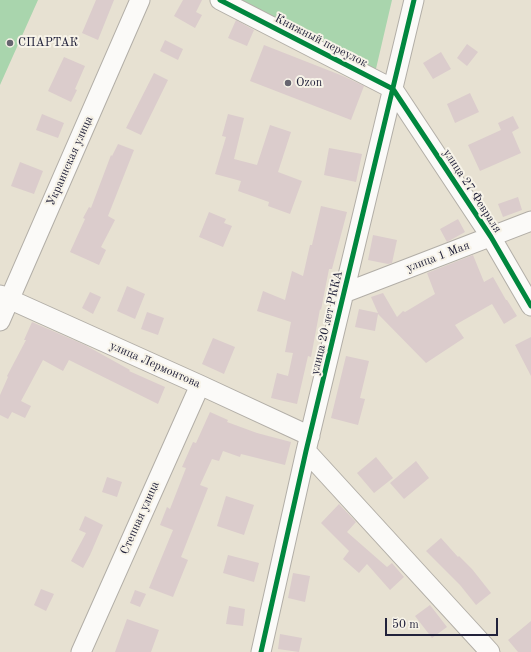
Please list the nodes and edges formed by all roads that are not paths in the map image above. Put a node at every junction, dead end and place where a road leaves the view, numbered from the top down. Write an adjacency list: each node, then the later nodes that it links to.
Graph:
1 (140, 0): 8 (street, Украинская улица)
2 (220, 0): 4 (street, Книжный переулок)
3 (414, 0): 4 (street, улица 20 лет РККА)
4 (392, 89): 6 (street, улица 27 Февраля); 7 (street, улица 20 лет РККА)
5 (531, 221): 6 (street, улица 1 Мая)
6 (491, 237): 7 (street, улица 1 Мая); 9 (street, улица 27 Февраля)
7 (344, 293): 12 (street, улица 20 лет РККА)
8 (4, 297): 10 (street, Украинская улица); 11 (street, улица Лермонтова)
9 (531, 306)
10 (0, 322)
11 (200, 385): 12 (street, улица Лермонтова); 13 (street, Степная улица)
12 (308, 444): 14 (street, улица 20 лет РККА); 15 (street, улица Лермонтова)
13 (81, 652)
14 (261, 652)
15 (490, 652)

